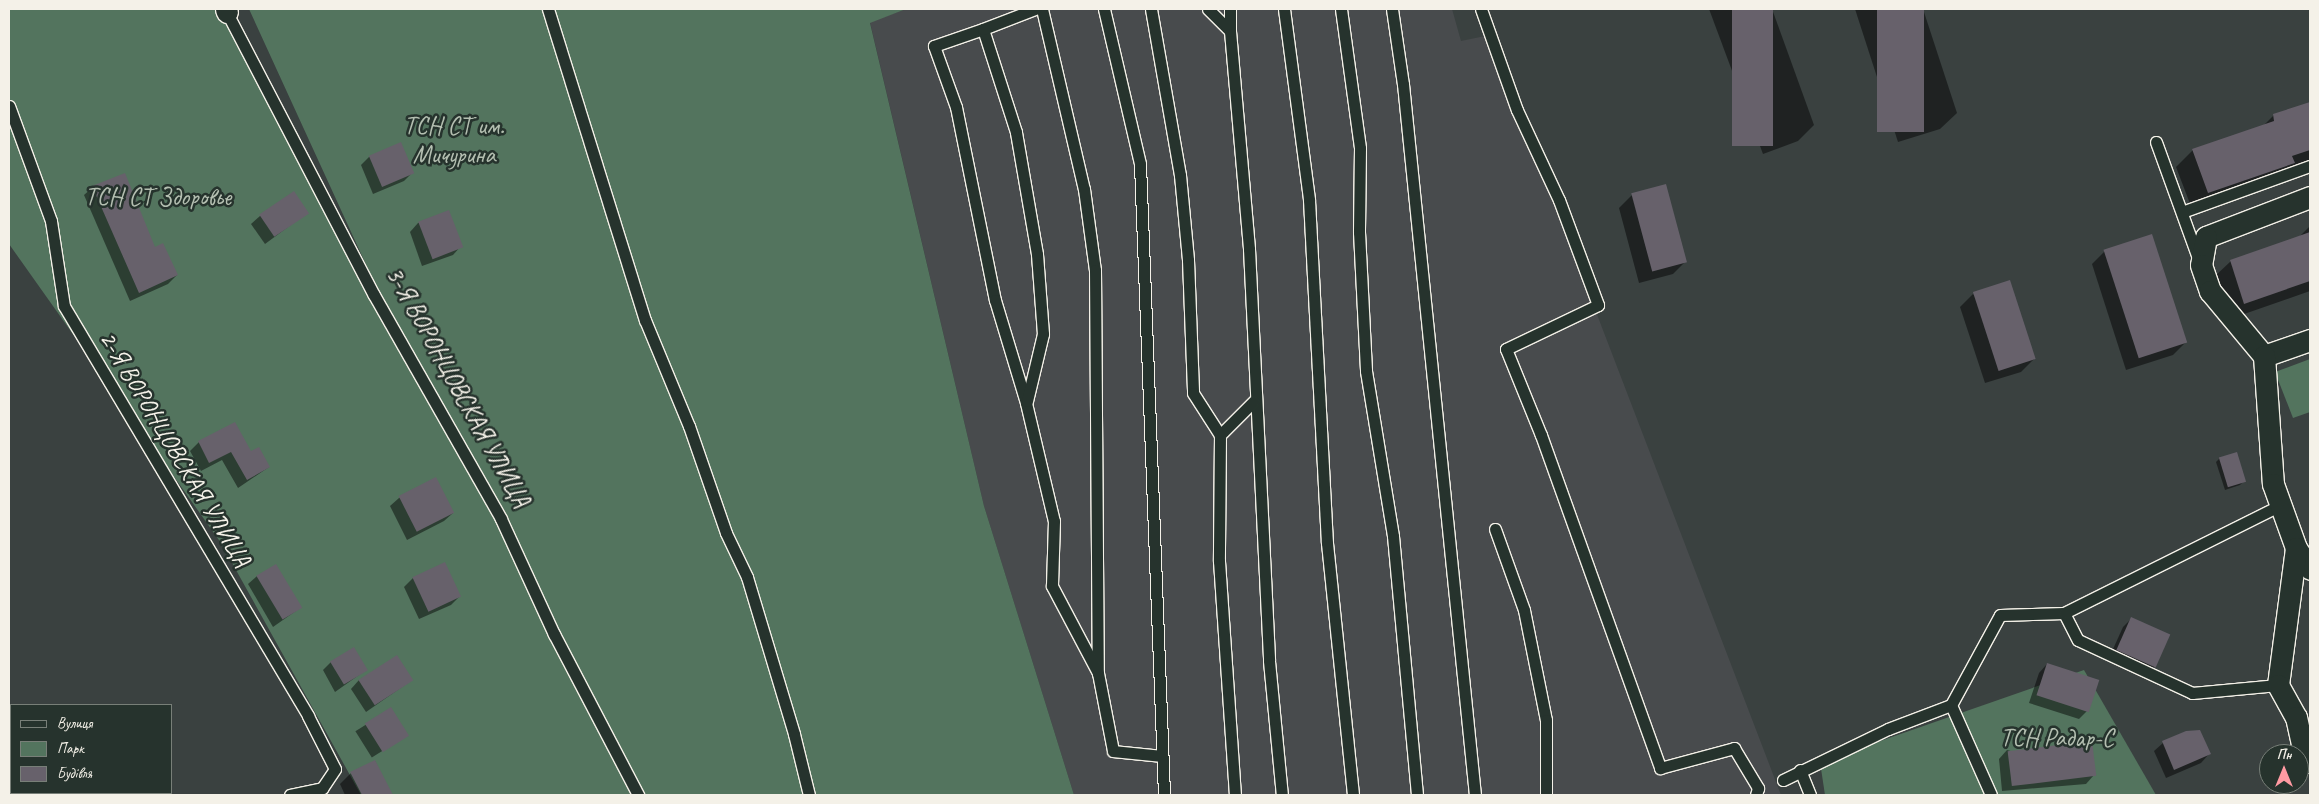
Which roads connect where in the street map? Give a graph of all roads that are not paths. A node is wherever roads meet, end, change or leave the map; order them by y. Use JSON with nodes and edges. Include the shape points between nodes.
{"nodes":[{"id":1,"x":548,"y":9,"type":"edge"},
{"id":2,"x":1035,"y":9,"type":"edge"},
{"id":3,"x":1042,"y":9,"type":"edge"},
{"id":4,"x":1104,"y":9,"type":"edge"},
{"id":5,"x":1151,"y":9,"type":"edge"},
{"id":6,"x":1208,"y":9,"type":"edge"},
{"id":7,"x":1230,"y":9,"type":"edge"},
{"id":8,"x":1284,"y":9,"type":"edge"},
{"id":9,"x":1341,"y":9,"type":"edge"},
{"id":10,"x":1392,"y":9,"type":"edge"},
{"id":11,"x":1481,"y":9,"type":"edge"},
{"id":12,"x":226,"y":10,"type":"edge"},
{"id":13,"x":983,"y":29,"type":"junction"},
{"id":14,"x":1230,"y":31,"type":"junction"},
{"id":15,"x":9,"y":106,"type":"edge"},
{"id":16,"x":2156,"y":142,"type":"dead end"},
{"id":17,"x":2310,"y":166,"type":"edge"},
{"id":18,"x":2310,"y":197,"type":"edge"},
{"id":19,"x":2182,"y":212,"type":"junction"},
{"id":20,"x":2201,"y":265,"type":"junction"},
{"id":21,"x":2310,"y":340,"type":"edge"},
{"id":22,"x":2264,"y":356,"type":"junction"},
{"id":23,"x":1254,"y":401,"type":"junction"},
{"id":24,"x":1026,"y":403,"type":"junction"},
{"id":25,"x":1220,"y":435,"type":"junction"},
{"id":26,"x":2281,"y":505,"type":"junction"},
{"id":27,"x":1494,"y":529,"type":"dead end"},
{"id":28,"x":2296,"y":548,"type":"junction"},
{"id":29,"x":2310,"y":570,"type":"edge"},
{"id":30,"x":2064,"y":613,"type":"junction"},
{"id":31,"x":1098,"y":673,"type":"junction"},
{"id":32,"x":2278,"y":685,"type":"junction"},
{"id":33,"x":1951,"y":705,"type":"junction"},
{"id":34,"x":1162,"y":756,"type":"junction"},
{"id":35,"x":2310,"y":762,"type":"edge"},
{"id":36,"x":1800,"y":770,"type":"junction"},
{"id":37,"x":1783,"y":780,"type":"dead end"},
{"id":38,"x":324,"y":792,"type":"edge"},
{"id":39,"x":290,"y":795,"type":"edge"},
{"id":40,"x":638,"y":795,"type":"edge"},
{"id":41,"x":809,"y":795,"type":"edge"},
{"id":42,"x":1164,"y":795,"type":"edge"},
{"id":43,"x":1236,"y":795,"type":"edge"},
{"id":44,"x":1282,"y":795,"type":"edge"},
{"id":45,"x":1353,"y":795,"type":"edge"},
{"id":46,"x":1417,"y":795,"type":"edge"},
{"id":47,"x":1476,"y":795,"type":"edge"},
{"id":48,"x":1546,"y":795,"type":"edge"},
{"id":49,"x":1756,"y":795,"type":"edge"},
{"id":50,"x":1810,"y":795,"type":"edge"},
{"id":51,"x":1991,"y":795,"type":"edge"}],
"edges":[{"from":1,"to":41,"type":"lane","via":[[645,320],[689,426],[726,533],[747,577]]},
{"from":2,"to":13,"type":"lane"},
{"from":3,"to":31,"type":"lane","via":[[1084,189],[1095,270]]},
{"from":4,"to":34,"type":"lane","via":[[1140,164]]},
{"from":5,"to":25,"type":"lane","via":[[1180,175],[1188,260],[1193,394]]},
{"from":6,"to":14,"type":"lane"},
{"from":7,"to":14,"type":"lane"},
{"from":8,"to":45,"type":"lane","via":[[1309,200],[1327,543]]},
{"from":9,"to":46,"type":"lane","via":[[1360,148],[1359,232],[1366,372],[1393,536]]},
{"from":10,"to":47,"type":"lane","via":[[1403,84]]},
{"from":11,"to":49,"type":"lane","via":[[1517,110],[1559,200],[1598,305],[1506,349],[1541,435],[1660,768],[1734,748],[1758,788]]},
{"from":12,"to":40,"type":"lane","name":"3-Я ВОРОНЦОВСКАЯ УЛИЦА","via":[[374,295],[505,527],[554,634]]},
{"from":13,"to":24,"type":"lane","via":[[1016,132],[1037,254],[1043,334]]},
{"from":13,"to":24,"type":"lane","via":[[934,46],[956,107],[995,300]]},
{"from":14,"to":23,"type":"lane","via":[[1249,249]]},
{"from":15,"to":38,"type":"lane","name":"2-Я ВОРОНЦОВСКАЯ УЛИЦА","via":[[51,221],[64,306],[308,716],[335,769]]},
{"from":16,"to":19,"type":"lane"},
{"from":17,"to":19,"type":"lane"},
{"from":18,"to":20,"type":"street","via":[[2206,237]]},
{"from":19,"to":20,"type":"lane"},
{"from":20,"to":22,"type":"street","via":[[2210,291]]},
{"from":21,"to":22,"type":"street"},
{"from":22,"to":26,"type":"street","via":[[2273,484]]},
{"from":23,"to":25,"type":"lane"},
{"from":23,"to":44,"type":"lane","via":[[1265,526],[1269,661]]},
{"from":24,"to":31,"type":"lane","via":[[1054,521],[1052,586]]},
{"from":25,"to":43,"type":"lane","via":[[1219,561]]},
{"from":26,"to":28,"type":"street"},
{"from":26,"to":30,"type":"lane"},
{"from":27,"to":48,"type":"lane","via":[[1524,610],[1544,711]]},
{"from":28,"to":29,"type":"street"},
{"from":28,"to":32,"type":"street"},
{"from":30,"to":32,"type":"lane","via":[[2078,640],[2192,693]]},
{"from":30,"to":33,"type":"lane","via":[[2000,615]]},
{"from":31,"to":34,"type":"lane","via":[[1114,751]]},
{"from":32,"to":35,"type":"street","via":[[2296,717],[2306,762]]},
{"from":33,"to":36,"type":"lane","via":[[1888,729]]},
{"from":33,"to":51,"type":"lane"},
{"from":34,"to":42,"type":"lane"},
{"from":36,"to":37,"type":"lane"},
{"from":36,"to":50,"type":"lane"},
{"from":38,"to":39,"type":"lane"}]}
